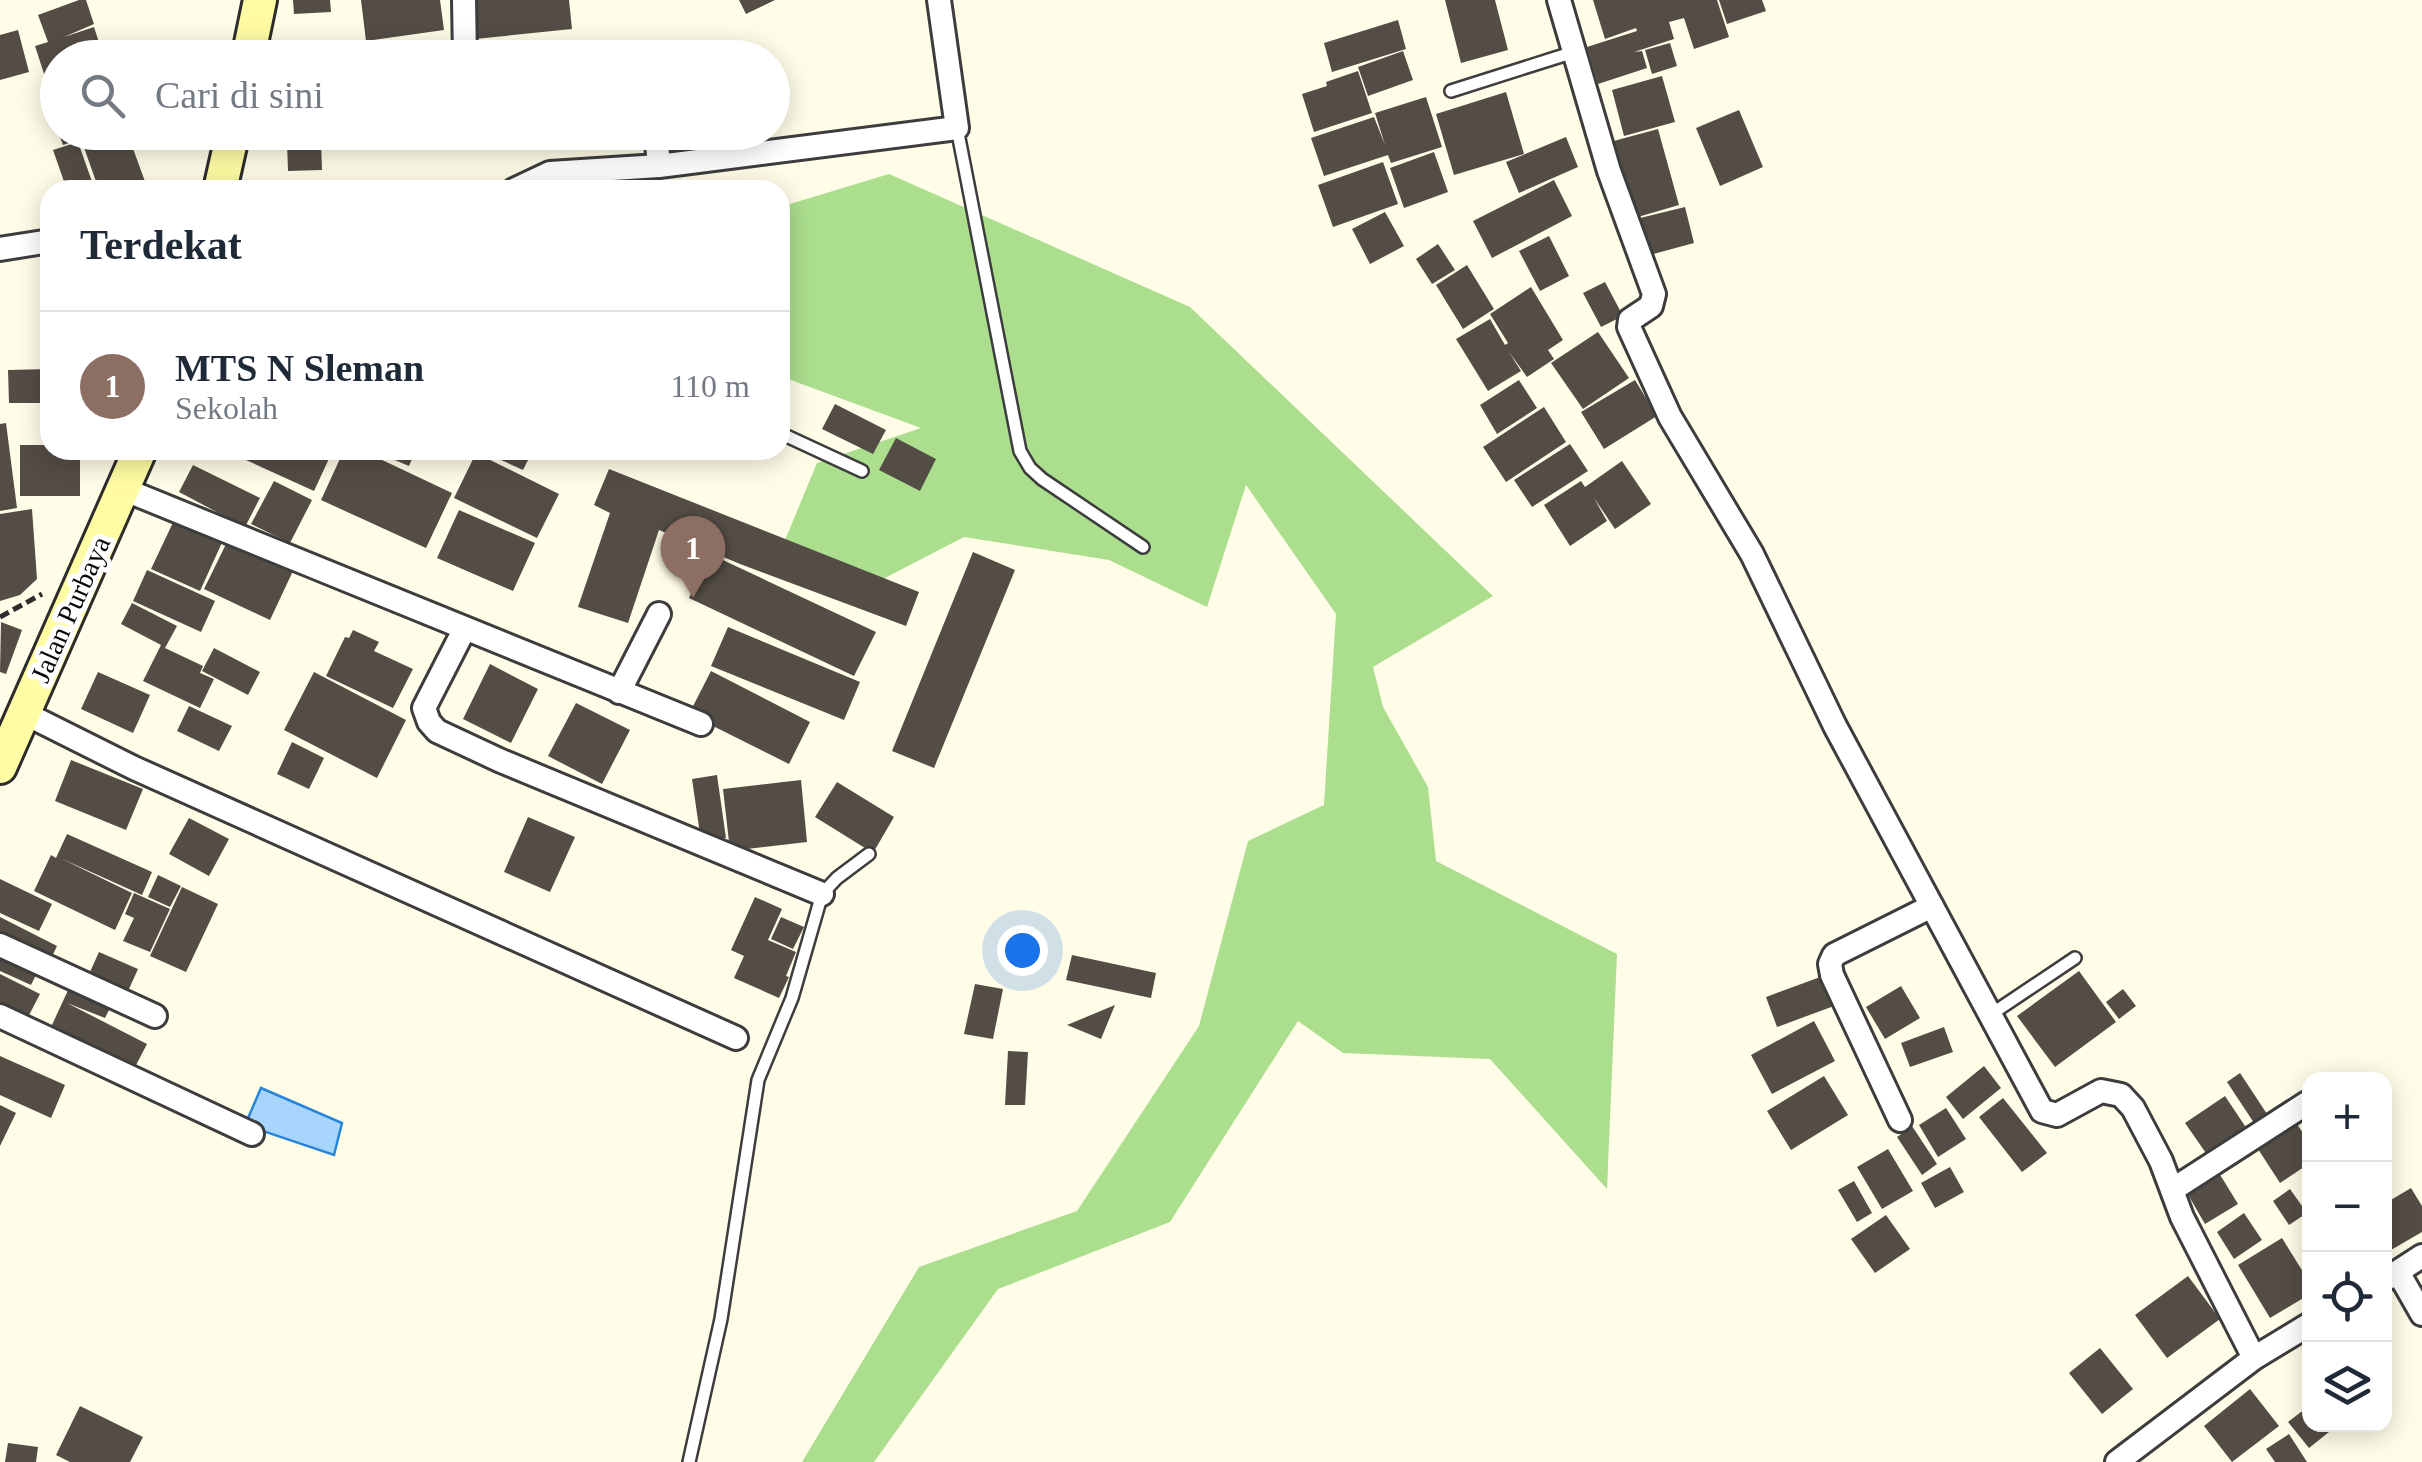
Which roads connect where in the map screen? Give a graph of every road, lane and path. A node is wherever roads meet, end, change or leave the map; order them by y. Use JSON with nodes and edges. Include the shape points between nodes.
{"nodes":[{"id":1,"x":260,"y":0,"type":"edge"},
{"id":2,"x":464,"y":0,"type":"edge"},
{"id":3,"x":939,"y":0,"type":"edge"},
{"id":4,"x":1560,"y":0,"type":"edge"},
{"id":5,"x":252,"y":40,"type":"edge"},
{"id":6,"x":465,"y":40,"type":"edge"},
{"id":7,"x":1574,"y":52,"type":"junction"},
{"id":8,"x":1451,"y":90,"type":"dead end"},
{"id":9,"x":957,"y":128,"type":"junction"},
{"id":10,"x":790,"y":149,"type":"edge"},
{"id":11,"x":228,"y":150,"type":"edge"},
{"id":12,"x":658,"y":150,"type":"edge"},
{"id":13,"x":784,"y":150,"type":"edge"},
{"id":14,"x":659,"y":166,"type":"junction"},
{"id":15,"x":222,"y":180,"type":"edge"},
{"id":16,"x":535,"y":180,"type":"edge"},
{"id":17,"x":40,"y":243,"type":"edge"},
{"id":18,"x":0,"y":249,"type":"edge"},
{"id":19,"x":790,"y":439,"type":"edge"},
{"id":20,"x":136,"y":460,"type":"edge"},
{"id":21,"x":862,"y":471,"type":"dead end"},
{"id":22,"x":124,"y":489,"type":"junction"},
{"id":23,"x":1143,"y":547,"type":"dead end"},
{"id":24,"x":659,"y":614,"type":"dead end"},
{"id":25,"x":465,"y":628,"type":"junction"},
{"id":26,"x":619,"y":692,"type":"junction"},
{"id":27,"x":24,"y":713,"type":"junction"},
{"id":28,"x":701,"y":724,"type":"dead end"},
{"id":29,"x":0,"y":767,"type":"edge"},
{"id":30,"x":870,"y":854,"type":"dead end"},
{"id":31,"x":822,"y":894,"type":"junction"},
{"id":32,"x":1932,"y":906,"type":"junction"},
{"id":33,"x":0,"y":945,"type":"edge"},
{"id":34,"x":2075,"y":958,"type":"dead end"},
{"id":35,"x":1990,"y":1015,"type":"junction"},
{"id":36,"x":0,"y":1016,"type":"edge"},
{"id":37,"x":155,"y":1016,"type":"dead end"},
{"id":38,"x":736,"y":1038,"type":"dead end"},
{"id":39,"x":2302,"y":1106,"type":"edge"},
{"id":40,"x":1900,"y":1120,"type":"dead end"},
{"id":41,"x":252,"y":1134,"type":"dead end"},
{"id":42,"x":2172,"y":1190,"type":"junction"},
{"id":43,"x":2422,"y":1256,"type":"edge"},
{"id":44,"x":2392,"y":1275,"type":"edge"},
{"id":45,"x":2392,"y":1277,"type":"edge"},
{"id":46,"x":2422,"y":1314,"type":"edge"},
{"id":47,"x":2302,"y":1329,"type":"edge"},
{"id":48,"x":2254,"y":1358,"type":"junction"},
{"id":49,"x":689,"y":1462,"type":"edge"},
{"id":50,"x":2117,"y":1462,"type":"edge"}],
"edges":[{"from":1,"to":5,"type":"main road"},
{"from":2,"to":6,"type":"street"},
{"from":3,"to":9,"type":"street"},
{"from":4,"to":7,"type":"street"},
{"from":7,"to":8,"type":"lane"},
{"from":7,"to":32,"type":"street","via":[[1654,294],[1651,306],[1628,327]]},
{"from":9,"to":10,"type":"street"},
{"from":9,"to":23,"type":"lane","via":[[1020,451],[1042,480]]},
{"from":11,"to":15,"type":"main road"},
{"from":12,"to":14,"type":"street"},
{"from":13,"to":14,"type":"street"},
{"from":14,"to":16,"type":"street","via":[[550,173]]},
{"from":17,"to":18,"type":"street"},
{"from":19,"to":21,"type":"lane"},
{"from":20,"to":22,"type":"main road","name":"Jalan Purbaya"},
{"from":22,"to":25,"type":"street"},
{"from":22,"to":27,"type":"main road","name":"Jalan Purbaya"},
{"from":24,"to":26,"type":"street"},
{"from":25,"to":26,"type":"street"},
{"from":25,"to":31,"type":"street","via":[[424,708],[437,731]]},
{"from":26,"to":28,"type":"street"},
{"from":27,"to":29,"type":"main road","name":"Jalan Purbaya"},
{"from":27,"to":38,"type":"street"},
{"from":30,"to":31,"type":"lane"},
{"from":31,"to":49,"type":"lane","via":[[792,998],[758,1080],[720,1319]]},
{"from":32,"to":35,"type":"street"},
{"from":32,"to":40,"type":"street","via":[[1834,955],[1830,964]]},
{"from":33,"to":37,"type":"street"},
{"from":34,"to":35,"type":"lane"},
{"from":35,"to":42,"type":"street","via":[[2042,1111],[2057,1115],[2101,1091],[2121,1096]]},
{"from":36,"to":41,"type":"street"},
{"from":39,"to":42,"type":"street"},
{"from":42,"to":48,"type":"street"},
{"from":43,"to":44,"type":"street"},
{"from":45,"to":46,"type":"street"},
{"from":47,"to":48,"type":"street"},
{"from":48,"to":50,"type":"street"}]}
